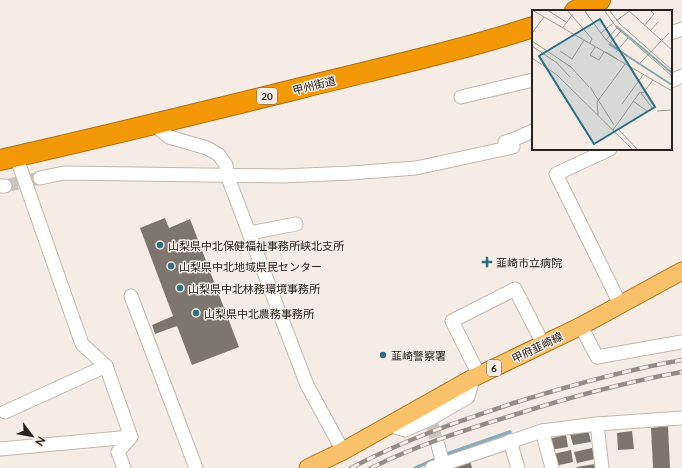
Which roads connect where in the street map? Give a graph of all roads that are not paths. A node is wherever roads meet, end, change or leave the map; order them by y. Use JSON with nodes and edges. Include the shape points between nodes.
{"nodes":[{"id":1,"x":600,"y":0,"type":"edge"},
{"id":2,"x":577,"y":10,"type":"edge"},
{"id":3,"x":532,"y":27,"type":"edge"},
{"id":4,"x":682,"y":29,"type":"edge"},
{"id":5,"x":672,"y":33,"type":"edge"},
{"id":6,"x":682,"y":76,"type":"edge"},
{"id":7,"x":532,"y":80,"type":"edge"},
{"id":8,"x":672,"y":81,"type":"edge"},
{"id":9,"x":461,"y":97,"type":"dead end"},
{"id":10,"x":153,"y":124,"type":"junction"},
{"id":11,"x":532,"y":131,"type":"edge"},
{"id":12,"x":608,"y":150,"type":"edge"},
{"id":13,"x":8,"y":158,"type":"edge"},
{"id":14,"x":227,"y":175,"type":"junction"},
{"id":15,"x":40,"y":178,"type":"tunnel mouth"},
{"id":16,"x":296,"y":224,"type":"dead end"},
{"id":17,"x":249,"y":233,"type":"junction"},
{"id":18,"x":682,"y":271,"type":"edge"},
{"id":19,"x":131,"y":296,"type":"dead end"},
{"id":20,"x":620,"y":304,"type":"junction"},
{"id":21,"x":581,"y":326,"type":"junction"},
{"id":22,"x":682,"y":342,"type":"edge"},
{"id":23,"x":543,"y":344,"type":"junction"},
{"id":24,"x":106,"y":366,"type":"junction"},
{"id":25,"x":476,"y":377,"type":"junction"},
{"id":26,"x":5,"y":412,"type":"dead end"},
{"id":27,"x":682,"y":418,"type":"edge"},
{"id":28,"x":597,"y":424,"type":"junction"},
{"id":29,"x":388,"y":425,"type":"junction"},
{"id":30,"x":542,"y":431,"type":"junction"},
{"id":31,"x":131,"y":437,"type":"junction"},
{"id":32,"x":510,"y":441,"type":"junction"},
{"id":33,"x":438,"y":445,"type":"tunnel mouth"},
{"id":34,"x":0,"y":449,"type":"edge"},
{"id":35,"x":343,"y":451,"type":"junction"},
{"id":36,"x":440,"y":467,"type":"edge"},
{"id":37,"x":124,"y":468,"type":"edge"},
{"id":38,"x":196,"y":468,"type":"edge"},
{"id":39,"x":308,"y":468,"type":"edge"},
{"id":40,"x":518,"y":468,"type":"edge"},
{"id":41,"x":552,"y":468,"type":"edge"},
{"id":42,"x":602,"y":468,"type":"edge"}],
"edges":[{"from":1,"to":2,"type":"highway"},
{"from":3,"to":10,"type":"highway","name":"甲州街道","number":"20"},
{"from":4,"to":5,"type":"street"},
{"from":6,"to":8,"type":"street"},
{"from":7,"to":9,"type":"street"},
{"from":10,"to":13,"type":"highway","name":"甲州街道","number":"20"},
{"from":10,"to":14,"type":"street","via":[[169,137],[207,148],[219,155],[226,165]]},
{"from":11,"to":14,"type":"street","via":[[512,140],[425,159],[340,164],[338,173]]},
{"from":12,"to":20,"type":"street","via":[[556,174]]},
{"from":13,"to":24,"type":"street","via":[[82,344]]},
{"from":14,"to":15,"type":"street","via":[[64,173]]},
{"from":14,"to":17,"type":"street"},
{"from":16,"to":17,"type":"street"},
{"from":17,"to":35,"type":"street","via":[[307,385]]},
{"from":18,"to":20,"type":"main road","name":"甲府韮崎線","number":"6"},
{"from":19,"to":38,"type":"street"},
{"from":20,"to":21,"type":"main road","name":"甲府韮崎線","number":"6"},
{"from":21,"to":22,"type":"street","via":[[597,357]]},
{"from":21,"to":23,"type":"main road","name":"甲府韮崎線","number":"6"},
{"from":23,"to":25,"type":"main road","name":"甲府韮崎線","number":"6"},
{"from":23,"to":25,"type":"street","via":[[515,289],[452,321]]},
{"from":24,"to":26,"type":"street"},
{"from":24,"to":31,"type":"street"},
{"from":25,"to":29,"type":"main road","name":"甲府韮崎線","number":"6"},
{"from":25,"to":29,"type":"street","via":[[468,397],[431,422],[405,430]]},
{"from":27,"to":28,"type":"street"},
{"from":28,"to":30,"type":"street"},
{"from":28,"to":42,"type":"street"},
{"from":29,"to":35,"type":"main road","name":"甲府韮崎線","number":"6"},
{"from":30,"to":32,"type":"street"},
{"from":30,"to":41,"type":"street"},
{"from":31,"to":34,"type":"street"},
{"from":31,"to":37,"type":"street","via":[[118,452]]},
{"from":32,"to":36,"type":"street"},
{"from":32,"to":40,"type":"street"},
{"from":33,"to":36,"type":"street"},
{"from":35,"to":39,"type":"main road","name":"甲府韮崎線","number":"6"}]}
